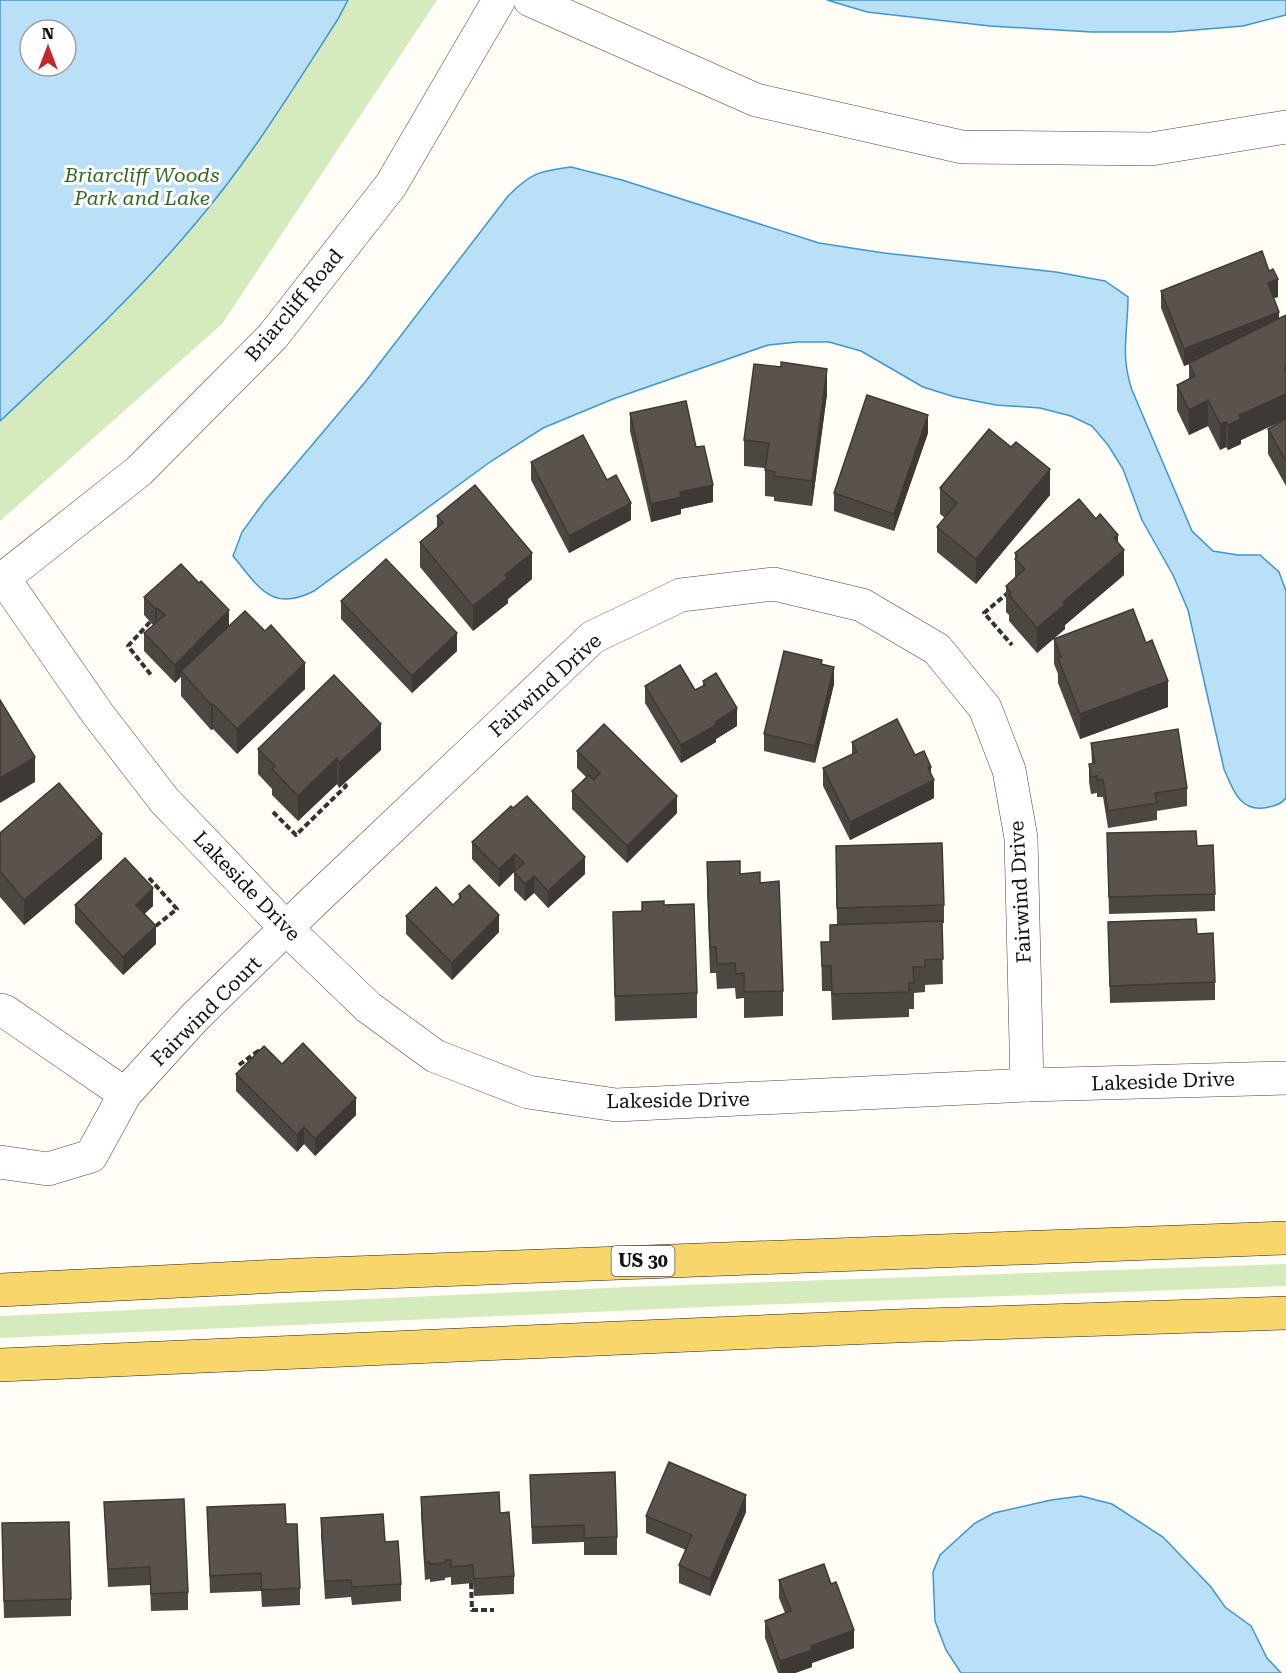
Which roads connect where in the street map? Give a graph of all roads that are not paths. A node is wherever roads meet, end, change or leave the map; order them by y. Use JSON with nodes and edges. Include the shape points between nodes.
{"nodes":[{"id":1,"x":499,"y":0,"type":"edge"},
{"id":2,"x":530,"y":0,"type":"edge"},
{"id":3,"x":1286,"y":127,"type":"edge"},
{"id":4,"x":2,"y":580,"type":"edge"},
{"id":5,"x":287,"y":929,"type":"junction"},
{"id":6,"x":0,"y":1010,"type":"edge"},
{"id":7,"x":1286,"y":1078,"type":"edge"},
{"id":8,"x":1027,"y":1085,"type":"junction"},
{"id":9,"x":125,"y":1094,"type":"junction"},
{"id":10,"x":0,"y":1162,"type":"edge"},
{"id":11,"x":1286,"y":1238,"type":"edge"},
{"id":12,"x":0,"y":1290,"type":"edge"},
{"id":13,"x":1286,"y":1313,"type":"edge"},
{"id":14,"x":0,"y":1365,"type":"edge"}],
"edges":[{"from":1,"to":4,"type":"street","name":"Briarcliff Road","via":[[392,185],[273,336],[139,471]]},
{"from":2,"to":3,"type":"street","via":[[756,100],[962,147],[1151,149]]},
{"from":4,"to":5,"type":"street","name":"Lakeside Drive","via":[[164,800]]},
{"from":5,"to":8,"type":"street","name":"Lakeside Drive","via":[[368,1007],[435,1056],[528,1092],[616,1105]]},
{"from":5,"to":8,"type":"street","name":"Fairwind Drive","via":[[593,637],[681,595],[774,585],[861,605],[937,649],[985,708],[1009,770],[1021,838]]},
{"from":5,"to":9,"type":"street","name":"Fairwind Court","via":[[195,1018]]},
{"from":6,"to":9,"type":"street"},
{"from":7,"to":8,"type":"street","name":"Lakeside Drive"},
{"from":9,"to":10,"type":"street","name":"Fairwind Court","via":[[91,1156],[48,1169]]},
{"from":11,"to":12,"type":"main road","number":"US 30"},
{"from":13,"to":14,"type":"main road"}]}
